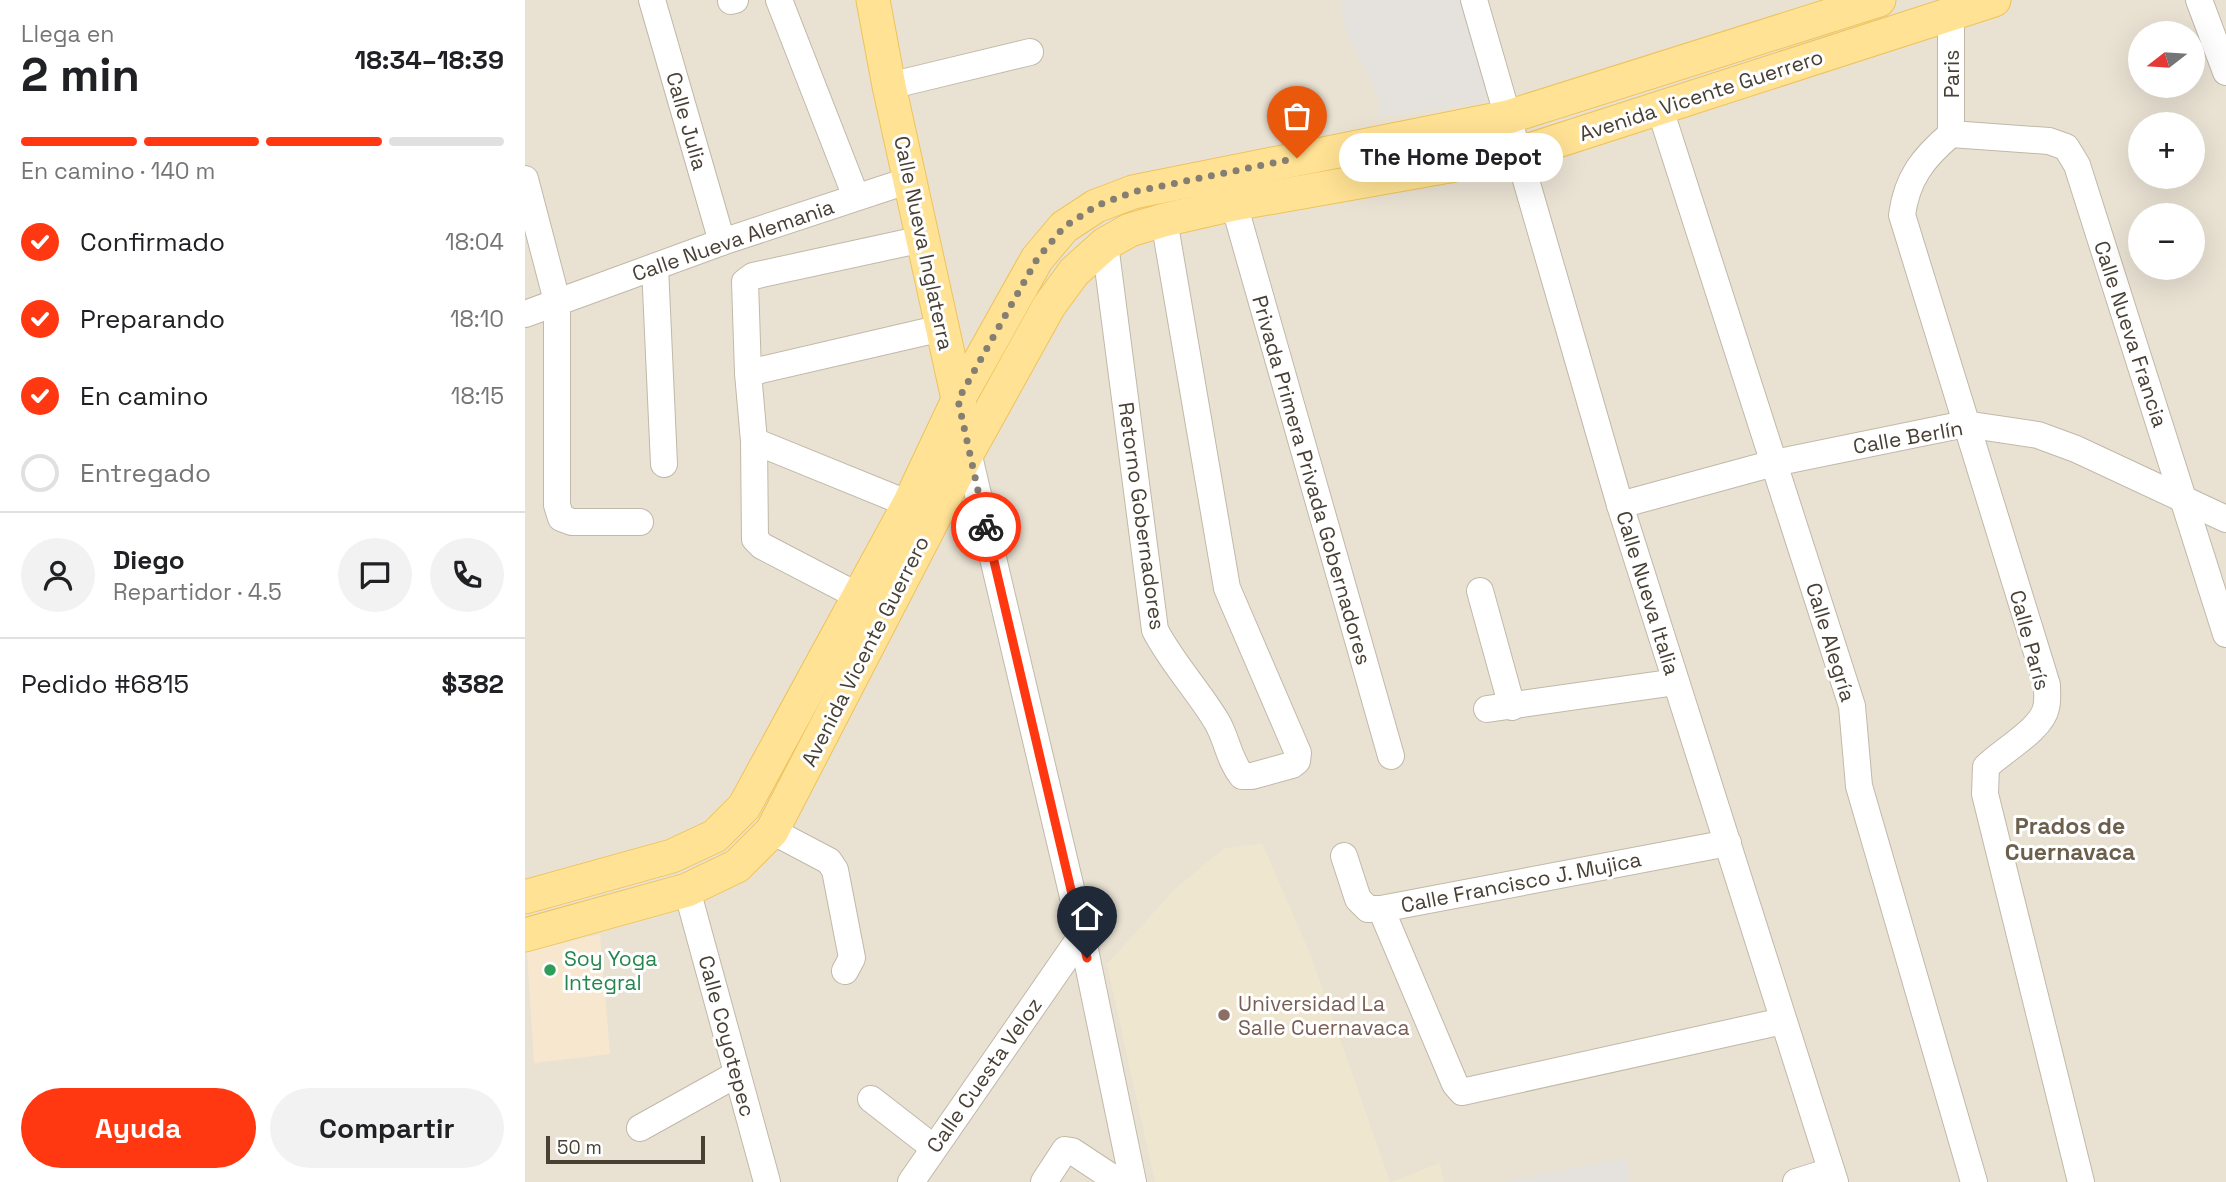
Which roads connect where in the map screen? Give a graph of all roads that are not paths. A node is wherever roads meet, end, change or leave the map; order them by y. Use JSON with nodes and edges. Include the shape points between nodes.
{"nodes":[{"id":1,"x":652,"y":0,"type":"edge"},
{"id":2,"x":779,"y":0,"type":"edge"},
{"id":3,"x":873,"y":0,"type":"edge"},
{"id":4,"x":1474,"y":0,"type":"edge"},
{"id":5,"x":1878,"y":0,"type":"edge"},
{"id":6,"x":1994,"y":0,"type":"edge"},
{"id":7,"x":2199,"y":0,"type":"edge"},
{"id":8,"x":1951,"y":14,"type":"junction"},
{"id":9,"x":1030,"y":52,"type":"dead end"},
{"id":10,"x":2226,"y":72,"type":"edge"},
{"id":11,"x":889,"y":86,"type":"junction"},
{"id":12,"x":1660,"y":109,"type":"junction"},
{"id":13,"x":1508,"y":117,"type":"junction"},
{"id":14,"x":1951,"y":134,"type":"junction"},
{"id":15,"x":1517,"y":153,"type":"junction"},
{"id":16,"x":525,"y":179,"type":"edge"},
{"id":17,"x":909,"y":180,"type":"junction"},
{"id":18,"x":856,"y":197,"type":"junction"},
{"id":19,"x":1234,"y":204,"type":"junction"},
{"id":20,"x":1164,"y":220,"type":"junction"},
{"id":21,"x":923,"y":239,"type":"junction"},
{"id":22,"x":722,"y":242,"type":"junction"},
{"id":23,"x":1105,"y":244,"type":"junction"},
{"id":24,"x":655,"y":267,"type":"junction"},
{"id":25,"x":557,"y":301,"type":"junction"},
{"id":26,"x":525,"y":314,"type":"edge"},
{"id":27,"x":942,"y":328,"type":"junction"},
{"id":28,"x":748,"y":373,"type":"junction"},
{"id":29,"x":958,"y":400,"type":"junction"},
{"id":30,"x":1965,"y":424,"type":"junction"},
{"id":31,"x":754,"y":440,"type":"junction"},
{"id":32,"x":968,"y":452,"type":"junction"},
{"id":33,"x":1773,"y":463,"type":"junction"},
{"id":34,"x":664,"y":464,"type":"dead end"},
{"id":35,"x":2184,"y":500,"type":"junction"},
{"id":36,"x":908,"y":504,"type":"junction"},
{"id":37,"x":1620,"y":505,"type":"junction"},
{"id":38,"x":2226,"y":519,"type":"edge"},
{"id":39,"x":640,"y":522,"type":"dead end"},
{"id":40,"x":1480,"y":591,"type":"dead end"},
{"id":41,"x":858,"y":596,"type":"junction"},
{"id":42,"x":2226,"y":634,"type":"edge"},
{"id":43,"x":1675,"y":682,"type":"junction"},
{"id":44,"x":1391,"y":756,"type":"dead end"},
{"id":45,"x":772,"y":831,"type":"junction"},
{"id":46,"x":1728,"y":844,"type":"junction"},
{"id":47,"x":1344,"y":856,"type":"dead end"},
{"id":48,"x":687,"y":890,"type":"junction"},
{"id":49,"x":525,"y":897,"type":"edge"},
{"id":50,"x":1381,"y":909,"type":"junction"},
{"id":51,"x":525,"y":935,"type":"edge"},
{"id":52,"x":1082,"y":935,"type":"junction"},
{"id":53,"x":845,"y":971,"type":"dead end"},
{"id":54,"x":1783,"y":1021,"type":"junction"},
{"id":55,"x":737,"y":1074,"type":"junction"},
{"id":56,"x":871,"y":1099,"type":"dead end"},
{"id":57,"x":640,"y":1128,"type":"dead end"},
{"id":58,"x":933,"y":1148,"type":"junction"},
{"id":59,"x":1833,"y":1176,"type":"edge"},
{"id":60,"x":767,"y":1182,"type":"edge"},
{"id":61,"x":911,"y":1182,"type":"edge"},
{"id":62,"x":1044,"y":1182,"type":"edge"},
{"id":63,"x":1119,"y":1182,"type":"edge"},
{"id":64,"x":1133,"y":1182,"type":"edge"},
{"id":65,"x":1796,"y":1182,"type":"edge"},
{"id":66,"x":1974,"y":1182,"type":"edge"},
{"id":67,"x":2081,"y":1182,"type":"edge"}],
"edges":[{"from":1,"to":22,"type":"street","name":"Calle Julia"},
{"from":2,"to":18,"type":"street"},
{"from":3,"to":11,"type":"main road","name":"Calle Nueva Inglaterra"},
{"from":4,"to":13,"type":"street","name":"Calle Nueva Italia"},
{"from":5,"to":13,"type":"main road","name":"Avenida Vicente Guerrero"},
{"from":6,"to":8,"type":"main road","name":"Avenida Vicente Guerrero"},
{"from":7,"to":10,"type":"street"},
{"from":8,"to":12,"type":"main road","name":"Avenida Vicente Guerrero"},
{"from":8,"to":14,"type":"street","name":"Paris"},
{"from":9,"to":11,"type":"street"},
{"from":11,"to":17,"type":"main road","name":"Calle Nueva Inglaterra"},
{"from":12,"to":15,"type":"main road","name":"Avenida Vicente Guerrero"},
{"from":12,"to":33,"type":"street","name":"Calle Alegría"},
{"from":13,"to":15,"type":"street","name":"Calle Nueva Italia"},
{"from":13,"to":29,"type":"main road","name":"Avenida Vicente Guerrero","via":[[1133,192],[1096,206],[1064,227],[1037,259]]},
{"from":14,"to":30,"type":"street","name":"Calle París","via":[[1917,170],[1905,192],[1902,215]]},
{"from":14,"to":35,"type":"street","name":"Calle Nueva Francia","via":[[2066,146],[2077,165]]},
{"from":15,"to":19,"type":"main road","name":"Avenida Vicente Guerrero"},
{"from":15,"to":37,"type":"street","name":"Calle Nueva Italia"},
{"from":16,"to":25,"type":"street"},
{"from":17,"to":18,"type":"street","name":"Calle Nueva Alemania"},
{"from":17,"to":21,"type":"main road","name":"Calle Nueva Inglaterra"},
{"from":18,"to":22,"type":"street","name":"Calle Nueva Alemania"},
{"from":19,"to":20,"type":"main road","name":"Avenida Vicente Guerrero"},
{"from":19,"to":44,"type":"street","name":"Privada Primera Privada Gobernadores"},
{"from":20,"to":23,"type":"main road","name":"Avenida Vicente Guerrero","via":[[1130,230]]},
{"from":20,"to":23,"type":"street","name":"Retorno Gobernadores","via":[[1227,588],[1298,753],[1292,765],[1242,776],[1218,724],[1155,631]]},
{"from":21,"to":27,"type":"main road","name":"Calle Nueva Inglaterra"},
{"from":21,"to":28,"type":"street","via":[[753,276],[745,282]]},
{"from":22,"to":24,"type":"street","name":"Calle Nueva Alemania"},
{"from":23,"to":32,"type":"main road","name":"Avenida Vicente Guerrero","via":[[1074,272],[1049,306]]},
{"from":24,"to":25,"type":"street","name":"Calle Nueva Alemania"},
{"from":24,"to":34,"type":"street"},
{"from":25,"to":26,"type":"street","name":"Calle Nueva Alemania"},
{"from":25,"to":39,"type":"street","via":[[557,505],[561,518]]},
{"from":27,"to":28,"type":"street"},
{"from":27,"to":29,"type":"main road","name":"Calle Nueva Inglaterra"},
{"from":28,"to":31,"type":"street"},
{"from":29,"to":32,"type":"main road","name":"Calle Nueva Inglaterra"},
{"from":29,"to":36,"type":"main road","name":"Avenida Vicente Guerrero"},
{"from":30,"to":33,"type":"street","name":"Calle Berlín"},
{"from":30,"to":35,"type":"street","name":"Calle Berlín","via":[[2038,435]]},
{"from":30,"to":67,"type":"street","name":"Calle París","via":[[2047,685],[2046,709],[2039,725],[1986,767],[1985,794]]},
{"from":31,"to":36,"type":"street"},
{"from":31,"to":41,"type":"street","via":[[755,540]]},
{"from":32,"to":45,"type":"main road","name":"Avenida Vicente Guerrero"},
{"from":32,"to":52,"type":"street","name":"Calle Nueva Inglaterra"},
{"from":33,"to":37,"type":"street","name":"Calle Berlín"},
{"from":33,"to":66,"type":"street","name":"Calle Alegría","via":[[1852,706],[1859,786]]},
{"from":35,"to":38,"type":"street","name":"Calle Berlín"},
{"from":35,"to":42,"type":"street","name":"Calle Nueva Francia"},
{"from":36,"to":41,"type":"main road","name":"Avenida Vicente Guerrero"},
{"from":37,"to":43,"type":"street","name":"Calle Nueva Italia"},
{"from":40,"to":43,"type":"street","via":[[1500,708]]},
{"from":41,"to":49,"type":"main road","name":"Avenida Vicente Guerrero","via":[[744,807],[715,836],[672,856]]},
{"from":43,"to":46,"type":"street","name":"Calle Nueva Italia"},
{"from":45,"to":48,"type":"main road","name":"Avenida Vicente Guerrero","via":[[737,866]]},
{"from":45,"to":53,"type":"street","via":[[829,861],[835,870],[852,958]]},
{"from":46,"to":50,"type":"street","name":"Calle Francisco J. Mujica"},
{"from":46,"to":54,"type":"street","name":"Calle Nueva Italia"},
{"from":47,"to":50,"type":"street","via":[[1358,899],[1368,909]]},
{"from":48,"to":51,"type":"main road","name":"Avenida Vicente Guerrero"},
{"from":48,"to":55,"type":"street","name":"Calle Coyotepec"},
{"from":50,"to":54,"type":"street","name":"Calle Francisco J. Mujica","via":[[1462,1092]]},
{"from":52,"to":58,"type":"street","name":"Calle Cuesta Veloz"},
{"from":52,"to":64,"type":"street","name":"Calle Nueva Inglaterra"},
{"from":54,"to":59,"type":"street","name":"Calle Nueva Italia"},
{"from":55,"to":57,"type":"street"},
{"from":55,"to":60,"type":"street","name":"Calle Coyotepec"},
{"from":56,"to":58,"type":"street"},
{"from":58,"to":61,"type":"street","name":"Calle Cuesta Veloz"},
{"from":59,"to":65,"type":"street"},
{"from":62,"to":63,"type":"street","via":[[1065,1150]]}]}
